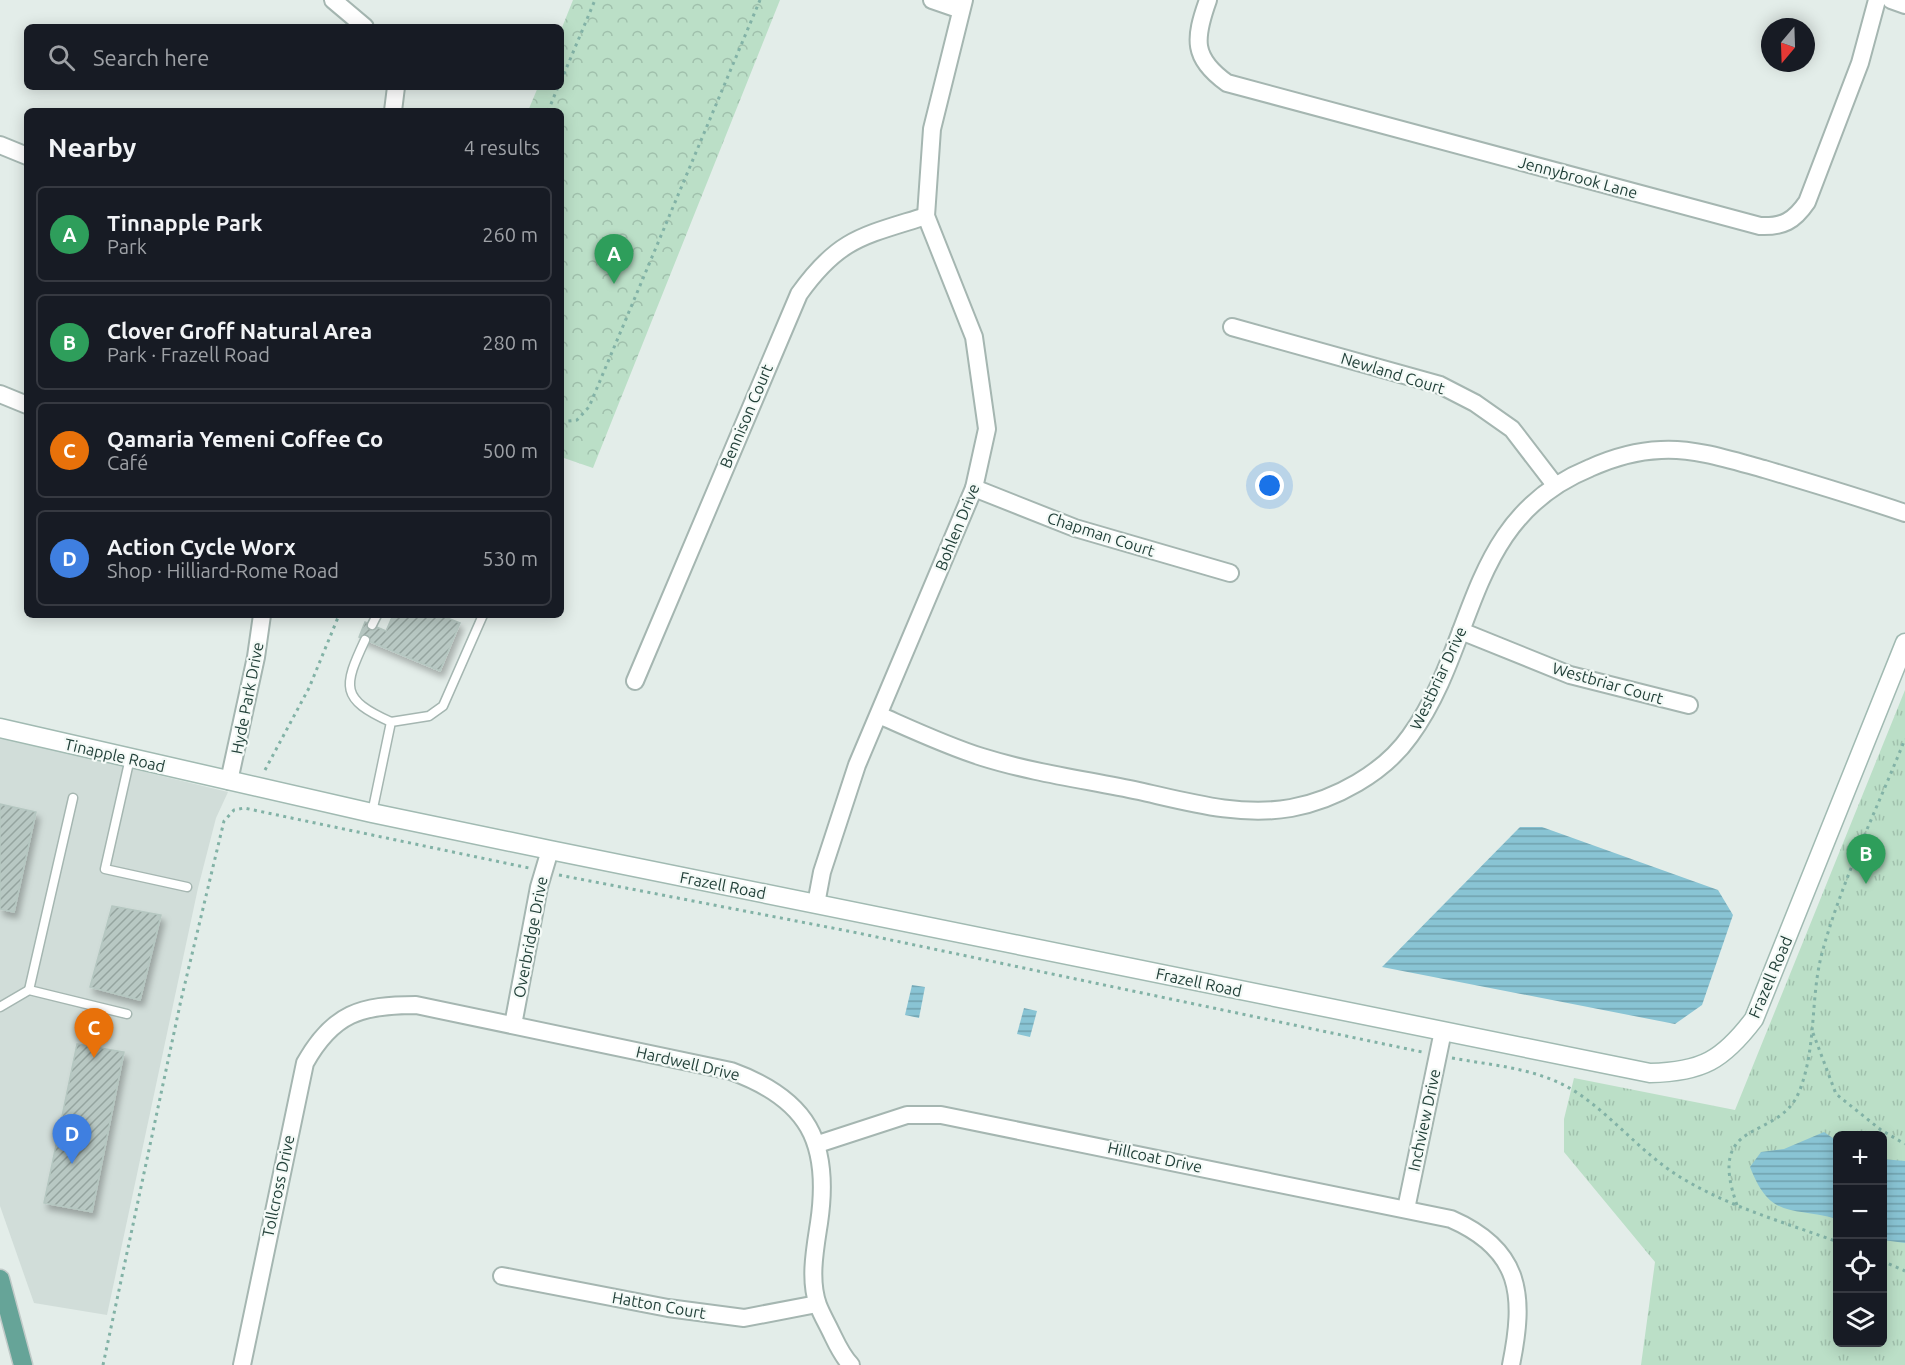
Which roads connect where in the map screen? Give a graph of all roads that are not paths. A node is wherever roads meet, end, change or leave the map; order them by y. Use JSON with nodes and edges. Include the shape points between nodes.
{"nodes":[{"id":1,"x":333,"y":0,"type":"edge"},
{"id":2,"x":932,"y":0,"type":"edge"},
{"id":3,"x":1208,"y":0,"type":"edge"},
{"id":4,"x":1877,"y":0,"type":"edge"},
{"id":5,"x":1891,"y":0,"type":"edge"},
{"id":6,"x":963,"y":5,"type":"edge"},
{"id":7,"x":1905,"y":5,"type":"edge"},
{"id":8,"x":361,"y":24,"type":"edge"},
{"id":9,"x":396,"y":90,"type":"edge"},
{"id":10,"x":393,"y":108,"type":"edge"},
{"id":11,"x":0,"y":145,"type":"edge"},
{"id":12,"x":24,"y":155,"type":"edge"},
{"id":13,"x":926,"y":216,"type":"junction"},
{"id":14,"x":1232,"y":327,"type":"dead end"},
{"id":15,"x":0,"y":394,"type":"edge"},
{"id":16,"x":24,"y":404,"type":"edge"},
{"id":17,"x":1555,"y":485,"type":"junction"},
{"id":18,"x":974,"y":488,"type":"junction"},
{"id":19,"x":1905,"y":513,"type":"edge"},
{"id":20,"x":1230,"y":573,"type":"dead end"},
{"id":21,"x":262,"y":618,"type":"edge"},
{"id":22,"x":376,"y":618,"type":"edge"},
{"id":23,"x":482,"y":618,"type":"edge"},
{"id":24,"x":372,"y":625,"type":"dead end"},
{"id":25,"x":1461,"y":631,"type":"junction"},
{"id":26,"x":365,"y":640,"type":"dead end"},
{"id":27,"x":1905,"y":643,"type":"edge"},
{"id":28,"x":635,"y":681,"type":"dead end"},
{"id":29,"x":1689,"y":705,"type":"dead end"},
{"id":30,"x":879,"y":715,"type":"junction"},
{"id":31,"x":391,"y":722,"type":"junction"},
{"id":32,"x":0,"y":728,"type":"edge"},
{"id":33,"x":130,"y":758,"type":"junction"},
{"id":34,"x":230,"y":781,"type":"junction"},
{"id":35,"x":73,"y":798,"type":"dead end"},
{"id":36,"x":372,"y":813,"type":"junction"},
{"id":37,"x":550,"y":850,"type":"junction"},
{"id":38,"x":187,"y":887,"type":"dead end"},
{"id":39,"x":816,"y":904,"type":"junction"},
{"id":40,"x":29,"y":990,"type":"junction"},
{"id":41,"x":0,"y":1007,"type":"edge"},
{"id":42,"x":127,"y":1014,"type":"dead end"},
{"id":43,"x":341,"y":1020,"type":"joint"},
{"id":44,"x":513,"y":1025,"type":"junction"},
{"id":45,"x":1443,"y":1032,"type":"junction"},
{"id":46,"x":818,"y":1144,"type":"junction"},
{"id":47,"x":1406,"y":1209,"type":"junction"},
{"id":48,"x":502,"y":1276,"type":"dead end"},
{"id":49,"x":0,"y":1279,"type":"edge"},
{"id":50,"x":817,"y":1304,"type":"junction"},
{"id":51,"x":23,"y":1365,"type":"edge"},
{"id":52,"x":242,"y":1365,"type":"edge"},
{"id":53,"x":851,"y":1365,"type":"edge"},
{"id":54,"x":1511,"y":1365,"type":"edge"}],
"edges":[{"from":1,"to":8,"type":"street"},
{"from":2,"to":6,"type":"street"},
{"from":3,"to":4,"type":"street","name":"Jennybrook Lane","via":[[1198,27],[1198,50],[1209,70],[1227,83],[1760,226],[1779,227],[1796,218],[1807,202],[1860,63]]},
{"from":5,"to":7,"type":"street"},
{"from":6,"to":13,"type":"street","name":"Bohlen Drive","via":[[932,129]]},
{"from":9,"to":10,"type":"street"},
{"from":11,"to":12,"type":"street"},
{"from":13,"to":18,"type":"street","name":"Bohlen Drive","via":[[974,338],[987,429]]},
{"from":13,"to":28,"type":"street","name":"Bennison Court","via":[[851,242],[816,270],[799,294]]},
{"from":14,"to":17,"type":"street","name":"Newland Court","via":[[1440,385],[1512,429]]},
{"from":15,"to":16,"type":"street"},
{"from":17,"to":19,"type":"street","name":"Westbriar Drive","via":[[1614,458],[1662,450],[1744,464]]},
{"from":17,"to":25,"type":"street","name":"Westbriar Drive","via":[[1540,494],[1495,550]]},
{"from":18,"to":20,"type":"street","name":"Chapman Court","via":[[1075,528]]},
{"from":18,"to":30,"type":"street","name":"Bohlen Drive"},
{"from":21,"to":34,"type":"street","name":"Hyde Park Drive"},
{"from":22,"to":24,"type":"lane"},
{"from":23,"to":31,"type":"lane","via":[[443,706],[429,716]]},
{"from":25,"to":29,"type":"street","name":"Westbriar Court","via":[[1570,675]]},
{"from":25,"to":30,"type":"street","name":"Westbriar Drive","via":[[1425,710],[1409,738],[1387,761],[1360,781],[1324,799],[1289,808],[1214,807],[1006,763],[951,746]]},
{"from":26,"to":31,"type":"lane","via":[[351,671],[349,687],[354,699],[368,712]]},
{"from":27,"to":45,"type":"street","name":"Frazell Road","via":[[1754,1019],[1735,1045],[1708,1063],[1680,1072],[1650,1073]]},
{"from":30,"to":39,"type":"street","name":"Bohlen Drive","via":[[857,765],[822,872]]},
{"from":31,"to":36,"type":"lane"},
{"from":32,"to":33,"type":"street","name":"Tinapple Road"},
{"from":33,"to":34,"type":"street","name":"Tinapple Road"},
{"from":33,"to":38,"type":"lane","via":[[105,869]]},
{"from":34,"to":36,"type":"street","name":"Frazell Road"},
{"from":35,"to":40,"type":"lane"},
{"from":36,"to":37,"type":"street","name":"Frazell Road"},
{"from":37,"to":39,"type":"street","name":"Frazell Road"},
{"from":37,"to":44,"type":"street","name":"Overbridge Drive"},
{"from":39,"to":45,"type":"street","name":"Frazell Road"},
{"from":40,"to":41,"type":"lane"},
{"from":40,"to":42,"type":"lane"},
{"from":43,"to":44,"type":"street","name":"Hardwell Drive","via":[[377,1005],[416,1005]]},
{"from":43,"to":52,"type":"street","name":"Tollcross Drive","via":[[325,1032],[305,1063]]},
{"from":44,"to":46,"type":"street","name":"Hardwell Drive","via":[[731,1071],[760,1081],[797,1111]]},
{"from":45,"to":47,"type":"street","name":"Inchview Drive"},
{"from":46,"to":47,"type":"street","name":"Hillcoat Drive","via":[[907,1115],[941,1114]]},
{"from":46,"to":50,"type":"street","name":"Hardwell Drive","via":[[823,1180],[813,1275]]},
{"from":47,"to":54,"type":"street","name":"Hillcoat Drive","via":[[1452,1219],[1472,1228],[1488,1240],[1511,1271],[1520,1311]]},
{"from":48,"to":50,"type":"street","name":"Hatton Court","via":[[668,1308],[744,1318]]},
{"from":49,"to":51,"type":"main road"},
{"from":50,"to":53,"type":"street","name":"Hardwell Drive","via":[[843,1358]]}]}
